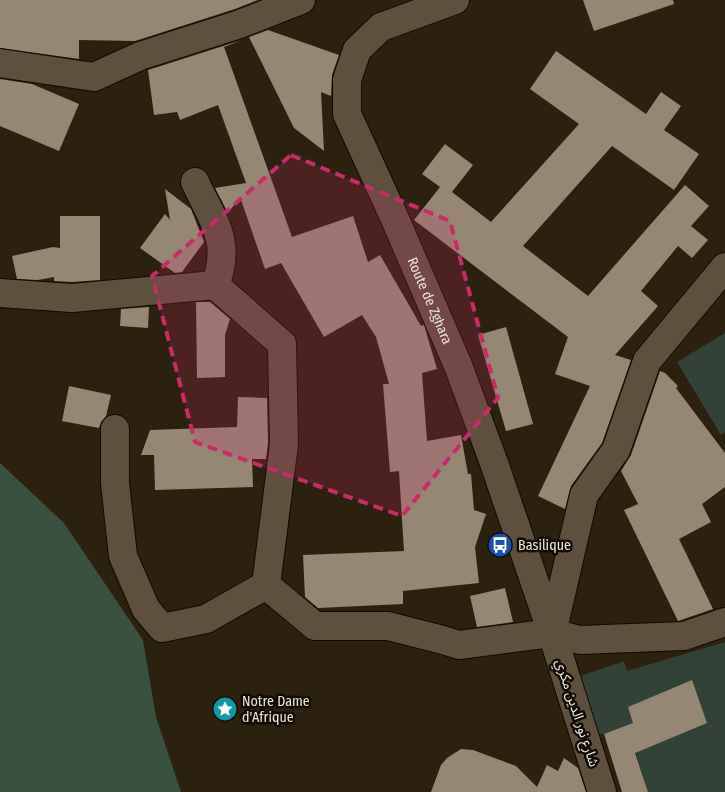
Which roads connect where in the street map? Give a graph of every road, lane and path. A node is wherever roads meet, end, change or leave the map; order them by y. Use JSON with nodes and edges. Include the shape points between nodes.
{"nodes":[{"id":1,"x":301,"y":0,"type":"edge"},
{"id":2,"x":456,"y":0,"type":"edge"},
{"id":3,"x":0,"y":63,"type":"edge"},
{"id":4,"x":195,"y":182,"type":"dead end"},
{"id":5,"x":725,"y":267,"type":"edge"},
{"id":6,"x":215,"y":285,"type":"junction"},
{"id":7,"x":0,"y":294,"type":"edge"},
{"id":8,"x":115,"y":429,"type":"dead end"},
{"id":9,"x":266,"y":585,"type":"junction"},
{"id":10,"x":725,"y":622,"type":"edge"},
{"id":11,"x":552,"y":633,"type":"junction"},
{"id":12,"x":602,"y":792,"type":"edge"}],
"edges":[{"from":1,"to":3,"type":"street","via":[[240,24],[140,56],[94,77]]},
{"from":2,"to":11,"type":"street","name":"Route de Zghara","via":[[380,27],[357,50],[346,80],[347,114],[459,368]]},
{"from":4,"to":6,"type":"street","via":[[218,227],[223,251]]},
{"from":5,"to":11,"type":"street","via":[[647,361],[616,450],[584,495]]},
{"from":6,"to":7,"type":"street","via":[[72,298]]},
{"from":6,"to":9,"type":"street","via":[[282,344],[284,444]]},
{"from":8,"to":9,"type":"street","via":[[115,482],[123,556],[146,609],[162,628],[206,619]]},
{"from":9,"to":11,"type":"street","via":[[315,626],[388,626],[459,645]]},
{"from":10,"to":11,"type":"street","via":[[684,636],[580,640]]},
{"from":11,"to":12,"type":"street","name":"شارع نور الدين مكري"}]}
